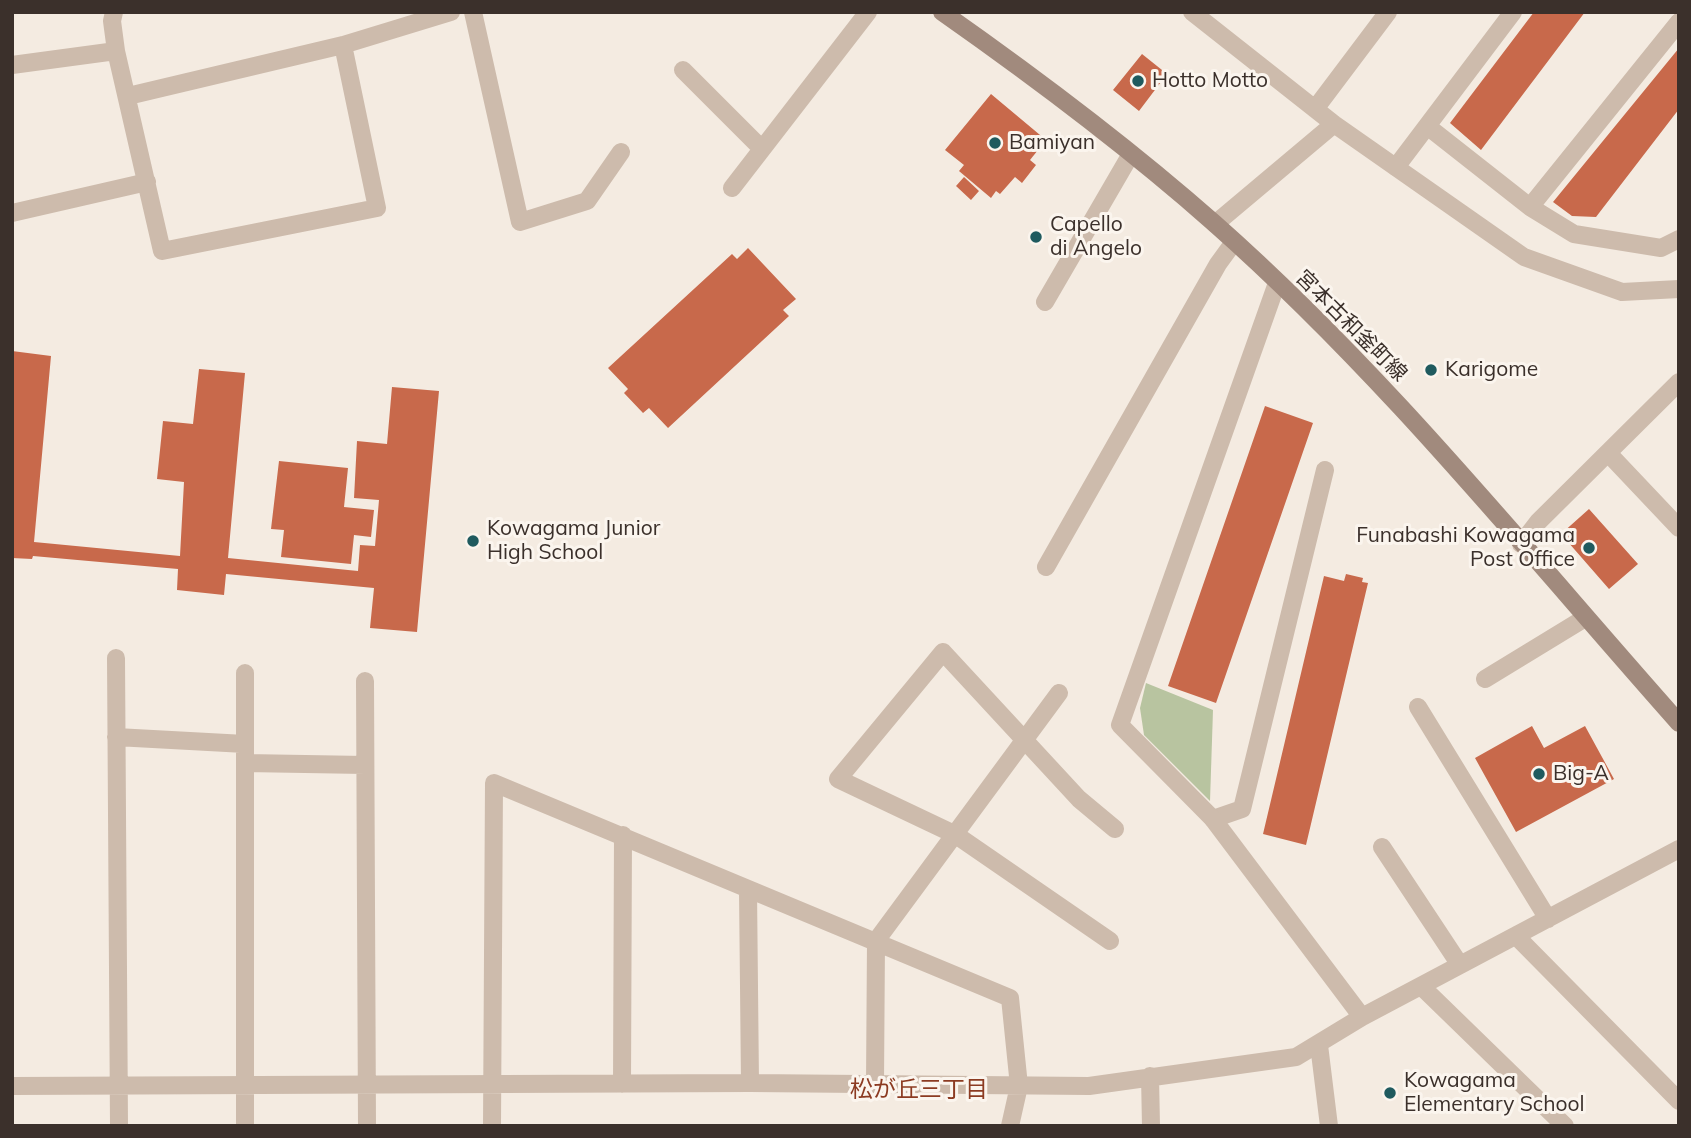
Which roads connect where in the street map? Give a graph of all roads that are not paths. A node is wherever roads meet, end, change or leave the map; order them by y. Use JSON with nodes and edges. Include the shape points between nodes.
{"nodes":[{"id":1,"x":114,"y":12,"type":"edge"},
{"id":2,"x":451,"y":12,"type":"edge"},
{"id":3,"x":473,"y":12,"type":"edge"},
{"id":4,"x":868,"y":12,"type":"edge"},
{"id":5,"x":942,"y":12,"type":"edge"},
{"id":6,"x":1192,"y":12,"type":"edge"},
{"id":7,"x":1388,"y":12,"type":"edge"},
{"id":8,"x":1513,"y":12,"type":"edge"},
{"id":9,"x":1679,"y":22,"type":"edge"},
{"id":10,"x":343,"y":45,"type":"junction"},
{"id":11,"x":116,"y":51,"type":"junction"},
{"id":12,"x":12,"y":65,"type":"edge"},
{"id":13,"x":683,"y":70,"type":"dead end"},
{"id":14,"x":128,"y":96,"type":"junction"},
{"id":15,"x":1315,"y":109,"type":"junction"},
{"id":16,"x":1334,"y":124,"type":"junction"},
{"id":17,"x":1427,"y":126,"type":"junction"},
{"id":18,"x":762,"y":149,"type":"junction"},
{"id":19,"x":621,"y":152,"type":"dead end"},
{"id":20,"x":1131,"y":153,"type":"junction"},
{"id":21,"x":1396,"y":167,"type":"junction"},
{"id":22,"x":147,"y":182,"type":"junction"},
{"id":23,"x":732,"y":188,"type":"dead end"},
{"id":24,"x":1530,"y":208,"type":"junction"},
{"id":25,"x":12,"y":213,"type":"edge"},
{"id":26,"x":1215,"y":224,"type":"junction"},
{"id":27,"x":1679,"y":239,"type":"edge"},
{"id":28,"x":1234,"y":242,"type":"junction"},
{"id":29,"x":1277,"y":283,"type":"junction"},
{"id":30,"x":1679,"y":289,"type":"edge"},
{"id":31,"x":1045,"y":302,"type":"dead end"},
{"id":32,"x":1679,"y":382,"type":"edge"},
{"id":33,"x":1608,"y":453,"type":"junction"},
{"id":34,"x":1325,"y":470,"type":"dead end"},
{"id":35,"x":1679,"y":528,"type":"edge"},
{"id":36,"x":1521,"y":544,"type":"junction"},
{"id":37,"x":1046,"y":567,"type":"dead end"},
{"id":38,"x":1586,"y":618,"type":"junction"},
{"id":39,"x":116,"y":658,"type":"dead end"},
{"id":40,"x":245,"y":673,"type":"dead end"},
{"id":41,"x":1485,"y":679,"type":"dead end"},
{"id":42,"x":365,"y":681,"type":"dead end"},
{"id":43,"x":1059,"y":693,"type":"dead end"},
{"id":44,"x":1418,"y":707,"type":"dead end"},
{"id":45,"x":1679,"y":723,"type":"edge"},
{"id":46,"x":116,"y":737,"type":"junction"},
{"id":47,"x":1025,"y":740,"type":"junction"},
{"id":48,"x":245,"y":744,"type":"junction"},
{"id":49,"x":245,"y":764,"type":"junction"},
{"id":50,"x":365,"y":765,"type":"junction"},
{"id":51,"x":1213,"y":819,"type":"junction"},
{"id":52,"x":1115,"y":829,"type":"dead end"},
{"id":53,"x":623,"y":835,"type":"junction"},
{"id":54,"x":956,"y":835,"type":"junction"},
{"id":55,"x":1382,"y":847,"type":"dead end"},
{"id":56,"x":1679,"y":849,"type":"edge"},
{"id":57,"x":748,"y":890,"type":"junction"},
{"id":58,"x":1548,"y":919,"type":"junction"},
{"id":59,"x":1516,"y":936,"type":"junction"},
{"id":60,"x":1110,"y":940,"type":"dead end"},
{"id":61,"x":876,"y":941,"type":"junction"},
{"id":62,"x":1460,"y":965,"type":"junction"},
{"id":63,"x":1421,"y":986,"type":"junction"},
{"id":64,"x":1362,"y":1017,"type":"junction"},
{"id":65,"x":1319,"y":1045,"type":"junction"},
{"id":66,"x":1150,"y":1076,"type":"junction"},
{"id":67,"x":750,"y":1083,"type":"junction"},
{"id":68,"x":874,"y":1083,"type":"junction"},
{"id":69,"x":368,"y":1084,"type":"junction"},
{"id":70,"x":492,"y":1084,"type":"junction"},
{"id":71,"x":622,"y":1084,"type":"junction"},
{"id":72,"x":12,"y":1086,"type":"edge"},
{"id":73,"x":119,"y":1086,"type":"junction"},
{"id":74,"x":1019,"y":1086,"type":"junction"},
{"id":75,"x":245,"y":1087,"type":"junction"},
{"id":76,"x":1679,"y":1101,"type":"edge"},
{"id":77,"x":119,"y":1126,"type":"edge"},
{"id":78,"x":245,"y":1126,"type":"edge"},
{"id":79,"x":367,"y":1126,"type":"edge"},
{"id":80,"x":492,"y":1126,"type":"edge"},
{"id":81,"x":1010,"y":1126,"type":"edge"},
{"id":82,"x":1151,"y":1126,"type":"edge"},
{"id":83,"x":1329,"y":1126,"type":"edge"},
{"id":84,"x":1565,"y":1126,"type":"edge"}],
"edges":[{"from":1,"to":11,"type":"street"},
{"from":2,"to":10,"type":"street"},
{"from":3,"to":19,"type":"street","via":[[520,222],[586,201]]},
{"from":4,"to":18,"type":"street"},
{"from":5,"to":20,"type":"street","name":"宮本古和釜町線"},
{"from":6,"to":15,"type":"street"},
{"from":7,"to":15,"type":"street"},
{"from":8,"to":17,"type":"street"},
{"from":9,"to":24,"type":"street"},
{"from":10,"to":14,"type":"street"},
{"from":10,"to":22,"type":"street","via":[[377,208],[162,251]]},
{"from":11,"to":12,"type":"street"},
{"from":11,"to":14,"type":"street"},
{"from":13,"to":18,"type":"street"},
{"from":14,"to":22,"type":"street"},
{"from":15,"to":16,"type":"street"},
{"from":16,"to":21,"type":"street"},
{"from":16,"to":26,"type":"street"},
{"from":17,"to":21,"type":"street"},
{"from":17,"to":24,"type":"street"},
{"from":18,"to":23,"type":"street"},
{"from":20,"to":26,"type":"street","name":"宮本古和釜町線"},
{"from":20,"to":31,"type":"street"},
{"from":21,"to":30,"type":"street","via":[[1524,257],[1622,292]]},
{"from":22,"to":25,"type":"street"},
{"from":24,"to":27,"type":"street","via":[[1574,234],[1661,248]]},
{"from":26,"to":28,"type":"street","name":"宮本古和釜町線"},
{"from":28,"to":29,"type":"street","name":"宮本古和釜町線"},
{"from":28,"to":37,"type":"street"},
{"from":29,"to":36,"type":"street","name":"宮本古和釜町線","via":[[1413,420]]},
{"from":29,"to":51,"type":"street","via":[[1120,725]]},
{"from":32,"to":33,"type":"street"},
{"from":33,"to":35,"type":"street"},
{"from":33,"to":36,"type":"street"},
{"from":34,"to":51,"type":"street","via":[[1242,808]]},
{"from":36,"to":38,"type":"street","name":"宮本古和釜町線"},
{"from":38,"to":41,"type":"street"},
{"from":38,"to":45,"type":"street","name":"宮本古和釜町線"},
{"from":39,"to":46,"type":"street"},
{"from":40,"to":48,"type":"street"},
{"from":42,"to":50,"type":"street"},
{"from":43,"to":47,"type":"street"},
{"from":44,"to":58,"type":"street"},
{"from":46,"to":48,"type":"street"},
{"from":46,"to":73,"type":"street"},
{"from":47,"to":52,"type":"street","via":[[1079,799]]},
{"from":47,"to":54,"type":"street"},
{"from":47,"to":54,"type":"street","via":[[943,652],[838,779]]},
{"from":48,"to":49,"type":"street"},
{"from":49,"to":50,"type":"street"},
{"from":49,"to":75,"type":"street"},
{"from":50,"to":69,"type":"street"},
{"from":51,"to":64,"type":"street"},
{"from":53,"to":57,"type":"street"},
{"from":53,"to":70,"type":"street","via":[[494,783]]},
{"from":53,"to":71,"type":"street"},
{"from":54,"to":60,"type":"street"},
{"from":54,"to":61,"type":"street"},
{"from":55,"to":62,"type":"street"},
{"from":56,"to":58,"type":"street"},
{"from":57,"to":61,"type":"street"},
{"from":57,"to":67,"type":"street"},
{"from":58,"to":59,"type":"street"},
{"from":59,"to":62,"type":"street"},
{"from":59,"to":76,"type":"street"},
{"from":61,"to":68,"type":"street"},
{"from":61,"to":74,"type":"street","via":[[1010,998]]},
{"from":62,"to":63,"type":"street"},
{"from":63,"to":64,"type":"street"},
{"from":63,"to":84,"type":"street"},
{"from":64,"to":65,"type":"street"},
{"from":65,"to":66,"type":"street","via":[[1296,1057]]},
{"from":65,"to":83,"type":"street"},
{"from":66,"to":74,"type":"street","via":[[1089,1086]]},
{"from":66,"to":82,"type":"street"},
{"from":67,"to":68,"type":"street"},
{"from":67,"to":71,"type":"street"},
{"from":68,"to":74,"type":"street"},
{"from":69,"to":70,"type":"street"},
{"from":69,"to":75,"type":"street"},
{"from":69,"to":79,"type":"street"},
{"from":70,"to":71,"type":"street"},
{"from":70,"to":80,"type":"street"},
{"from":72,"to":73,"type":"street"},
{"from":73,"to":75,"type":"street"},
{"from":73,"to":77,"type":"street"},
{"from":74,"to":81,"type":"street"},
{"from":75,"to":78,"type":"street"}]}
